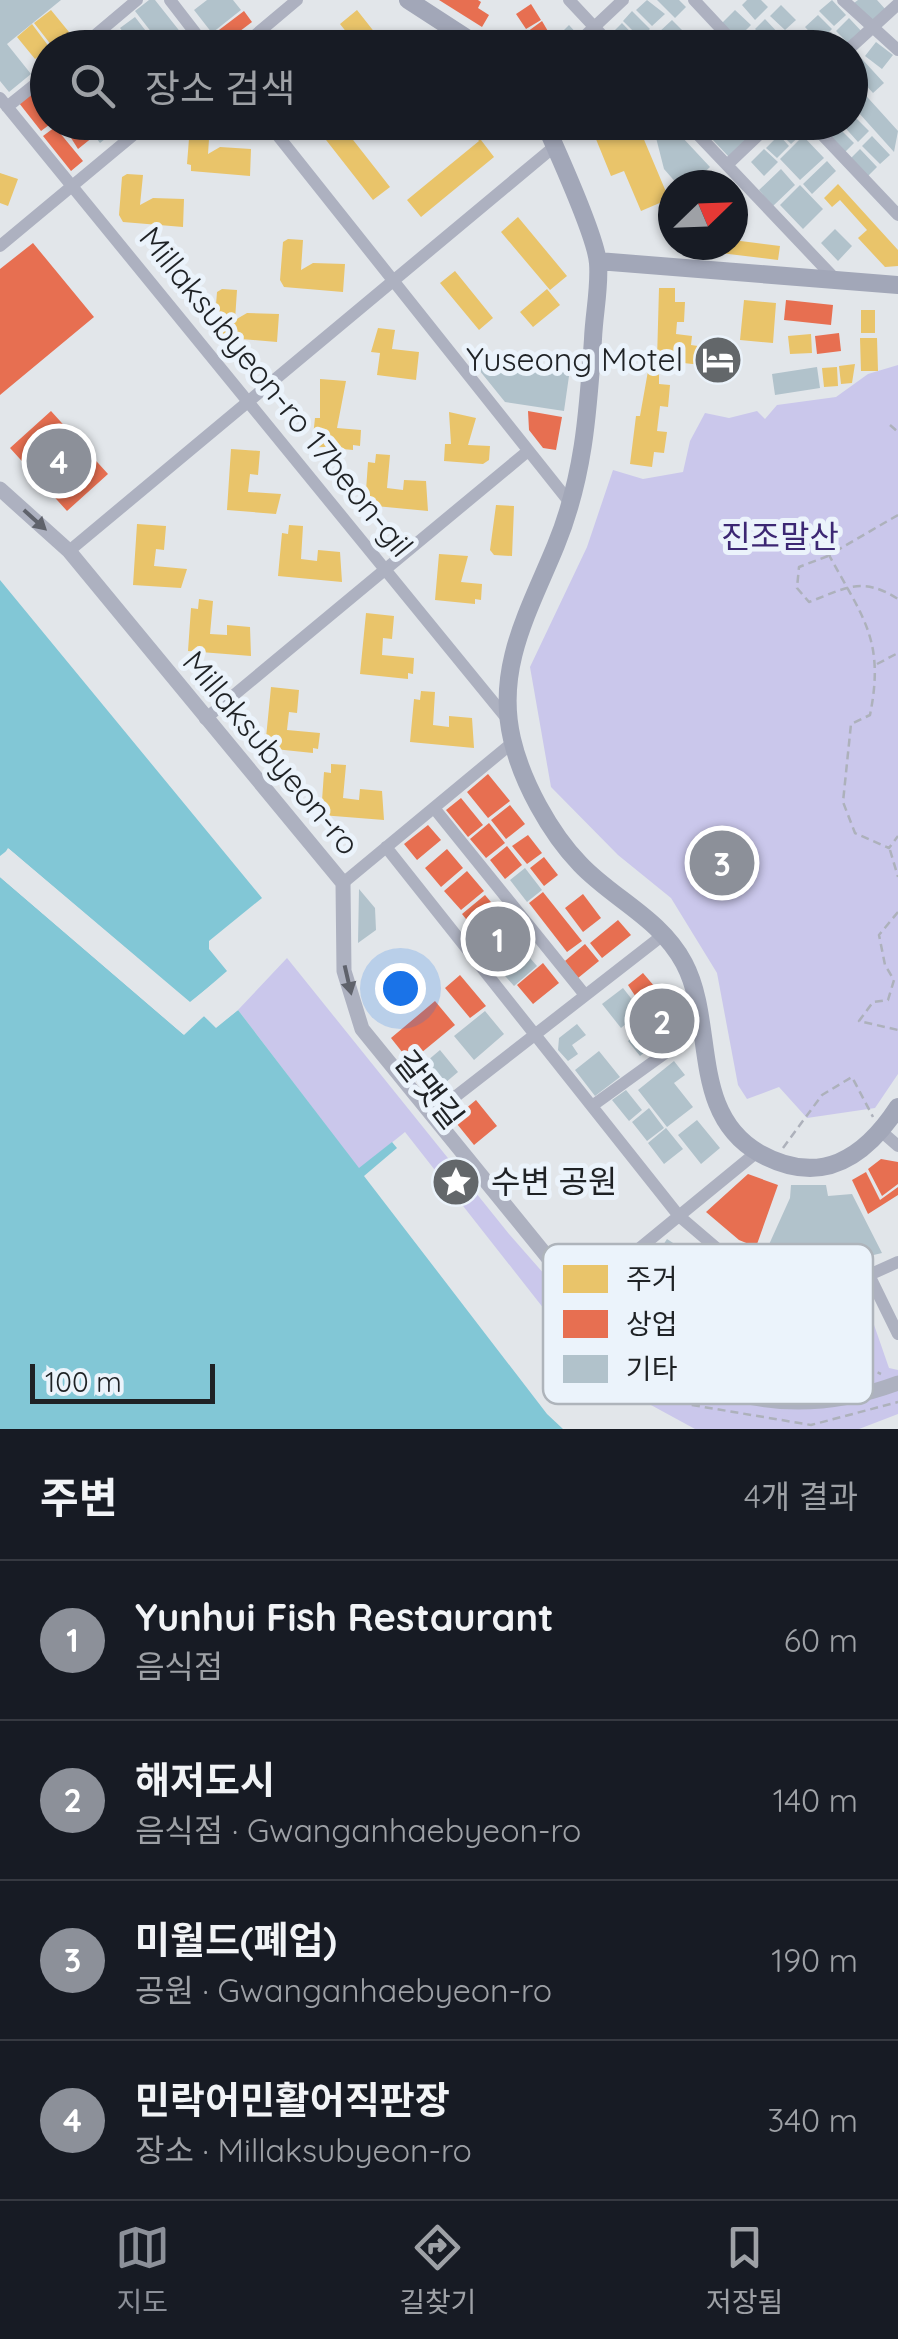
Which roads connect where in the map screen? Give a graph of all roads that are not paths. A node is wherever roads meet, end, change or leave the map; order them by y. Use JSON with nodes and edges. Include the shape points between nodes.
{"nodes":[{"id":1,"x":137,"y":0,"type":"edge"},
{"id":2,"x":170,"y":0,"type":"edge"},
{"id":3,"x":297,"y":0,"type":"edge"},
{"id":4,"x":408,"y":0,"type":"edge"},
{"id":5,"x":569,"y":0,"type":"edge"},
{"id":6,"x":623,"y":0,"type":"edge"},
{"id":7,"x":694,"y":0,"type":"edge"},
{"id":8,"x":844,"y":0,"type":"edge"},
{"id":9,"x":898,"y":4,"type":"edge"},
{"id":10,"x":594,"y":27,"type":"junction"},
{"id":11,"x":871,"y":29,"type":"junction"},
{"id":12,"x":101,"y":30,"type":"edge"},
{"id":13,"x":194,"y":30,"type":"edge"},
{"id":14,"x":261,"y":30,"type":"edge"},
{"id":15,"x":454,"y":30,"type":"edge"},
{"id":16,"x":591,"y":30,"type":"edge"},
{"id":17,"x":597,"y":30,"type":"edge"},
{"id":18,"x":722,"y":30,"type":"edge"},
{"id":19,"x":868,"y":32,"type":"edge"},
{"id":20,"x":898,"y":50,"type":"edge"},
{"id":21,"x":30,"y":86,"type":"edge"},
{"id":22,"x":4,"y":103,"type":"edge"},
{"id":23,"x":30,"y":135,"type":"edge"},
{"id":24,"x":34,"y":140,"type":"edge"},
{"id":25,"x":127,"y":140,"type":"edge"},
{"id":26,"x":281,"y":140,"type":"edge"},
{"id":27,"x":552,"y":140,"type":"edge"},
{"id":28,"x":703,"y":140,"type":"edge"},
{"id":29,"x":753,"y":140,"type":"edge"},
{"id":30,"x":827,"y":140,"type":"edge"},
{"id":31,"x":555,"y":146,"type":"junction"},
{"id":32,"x":727,"y":165,"type":"junction"},
{"id":33,"x":72,"y":186,"type":"junction"},
{"id":34,"x":898,"y":215,"type":"edge"},
{"id":35,"x":0,"y":246,"type":"edge"},
{"id":36,"x":598,"y":260,"type":"junction"},
{"id":37,"x":836,"y":280,"type":"junction"},
{"id":38,"x":393,"y":281,"type":"junction"},
{"id":39,"x":898,"y":284,"type":"edge"},
{"id":40,"x":248,"y":402,"type":"junction"},
{"id":41,"x":528,"y":451,"type":"junction"},
{"id":42,"x":0,"y":489,"type":"edge"},
{"id":43,"x":571,"y":504,"type":"junction"},
{"id":44,"x":69,"y":551,"type":"junction"},
{"id":45,"x":385,"y":570,"type":"junction"},
{"id":46,"x":206,"y":719,"type":"junction"},
{"id":47,"x":508,"y":721,"type":"junction"},
{"id":48,"x":512,"y":743,"type":"junction"},
{"id":49,"x":434,"y":808,"type":"junction"},
{"id":50,"x":386,"y":848,"type":"junction"},
{"id":51,"x":343,"y":883,"type":"junction"},
{"id":52,"x":662,"y":935,"type":"junction"},
{"id":53,"x":585,"y":995,"type":"junction"},
{"id":54,"x":700,"y":1028,"type":"junction"},
{"id":55,"x":534,"y":1034,"type":"junction"},
{"id":56,"x":592,"y":1106,"type":"junction"},
{"id":57,"x":898,"y":1107,"type":"edge"},
{"id":58,"x":432,"y":1114,"type":"junction"},
{"id":59,"x":882,"y":1132,"type":"junction"},
{"id":60,"x":898,"y":1146,"type":"edge"},
{"id":61,"x":766,"y":1155,"type":"junction"},
{"id":62,"x":679,"y":1216,"type":"junction"},
{"id":63,"x":645,"y":1244,"type":"edge"},
{"id":64,"x":712,"y":1244,"type":"edge"},
{"id":65,"x":543,"y":1259,"type":"edge"},
{"id":66,"x":898,"y":1262,"type":"edge"},
{"id":67,"x":873,"y":1273,"type":"edge"},
{"id":68,"x":873,"y":1283,"type":"edge"},
{"id":69,"x":898,"y":1334,"type":"edge"},
{"id":70,"x":898,"y":1383,"type":"edge"},
{"id":71,"x":873,"y":1396,"type":"edge"},
{"id":72,"x":744,"y":1404,"type":"edge"},
{"id":73,"x":839,"y":1404,"type":"edge"}],
"edges":[{"from":1,"to":12,"type":"street"},
{"from":2,"to":13,"type":"street"},
{"from":3,"to":14,"type":"street"},
{"from":4,"to":15,"type":"main road"},
{"from":5,"to":10,"type":"street"},
{"from":6,"to":10,"type":"street"},
{"from":7,"to":18,"type":"street"},
{"from":8,"to":11,"type":"street"},
{"from":9,"to":11,"type":"street"},
{"from":10,"to":16,"type":"street"},
{"from":10,"to":17,"type":"street"},
{"from":11,"to":19,"type":"street"},
{"from":11,"to":20,"type":"street"},
{"from":21,"to":22,"type":"street"},
{"from":22,"to":23,"type":"street","name":"Millaksubyeon-ro 17beon-gil"},
{"from":24,"to":33,"type":"street","name":"Millaksubyeon-ro 17beon-gil"},
{"from":25,"to":33,"type":"street"},
{"from":26,"to":38,"type":"street"},
{"from":27,"to":31,"type":"main road"},
{"from":28,"to":32,"type":"street"},
{"from":29,"to":32,"type":"street"},
{"from":30,"to":34,"type":"street"},
{"from":31,"to":36,"type":"main road"},
{"from":31,"to":38,"type":"street"},
{"from":32,"to":37,"type":"street"},
{"from":33,"to":35,"type":"street"},
{"from":33,"to":40,"type":"street","name":"Millaksubyeon-ro 17beon-gil"},
{"from":36,"to":37,"type":"main road"},
{"from":36,"to":43,"type":"main road","via":[[585,454]]},
{"from":37,"to":39,"type":"main road"},
{"from":38,"to":40,"type":"street"},
{"from":38,"to":41,"type":"street"},
{"from":40,"to":44,"type":"street"},
{"from":40,"to":45,"type":"street","name":"Millaksubyeon-ro 17beon-gil"},
{"from":41,"to":43,"type":"street"},
{"from":41,"to":45,"type":"street"},
{"from":42,"to":44,"type":"street","name":"Millaksubyeon-ro","one_way":true},
{"from":43,"to":47,"type":"main road","via":[[526,607],[508,670]]},
{"from":44,"to":46,"type":"street","name":"Millaksubyeon-ro"},
{"from":45,"to":46,"type":"street"},
{"from":45,"to":47,"type":"street","name":"Millaksubyeon-ro 17beon-gil"},
{"from":46,"to":51,"type":"street","name":"Millaksubyeon-ro"},
{"from":47,"to":48,"type":"main road"},
{"from":48,"to":49,"type":"street"},
{"from":48,"to":52,"type":"main road","via":[[539,806],[580,864]]},
{"from":49,"to":50,"type":"street"},
{"from":49,"to":53,"type":"street"},
{"from":50,"to":51,"type":"street"},
{"from":50,"to":55,"type":"street"},
{"from":51,"to":58,"type":"street","name":"Millaksubyeon-ro","one_way":true,"via":[[344,971],[362,1029]]},
{"from":52,"to":53,"type":"street"},
{"from":52,"to":54,"type":"main road","via":[[684,962]]},
{"from":53,"to":55,"type":"street"},
{"from":54,"to":56,"type":"street"},
{"from":54,"to":61,"type":"main road","via":[[716,1104],[732,1128]]},
{"from":55,"to":56,"type":"street"},
{"from":55,"to":58,"type":"street"},
{"from":56,"to":62,"type":"street"},
{"from":57,"to":59,"type":"main road"},
{"from":58,"to":65,"type":"street","name":"Millaksubyeon-ro"},
{"from":59,"to":60,"type":"street"},
{"from":59,"to":61,"type":"main road","via":[[842,1164],[814,1167]]},
{"from":61,"to":62,"type":"street"},
{"from":62,"to":63,"type":"street"},
{"from":62,"to":64,"type":"street"},
{"from":66,"to":67,"type":"street"},
{"from":68,"to":69,"type":"street"},
{"from":70,"to":71,"type":"street","name":"Millaksubyeon-ro"},
{"from":72,"to":73,"type":"street","name":"Millaksubyeon-ro","via":[[812,1410]]}]}
